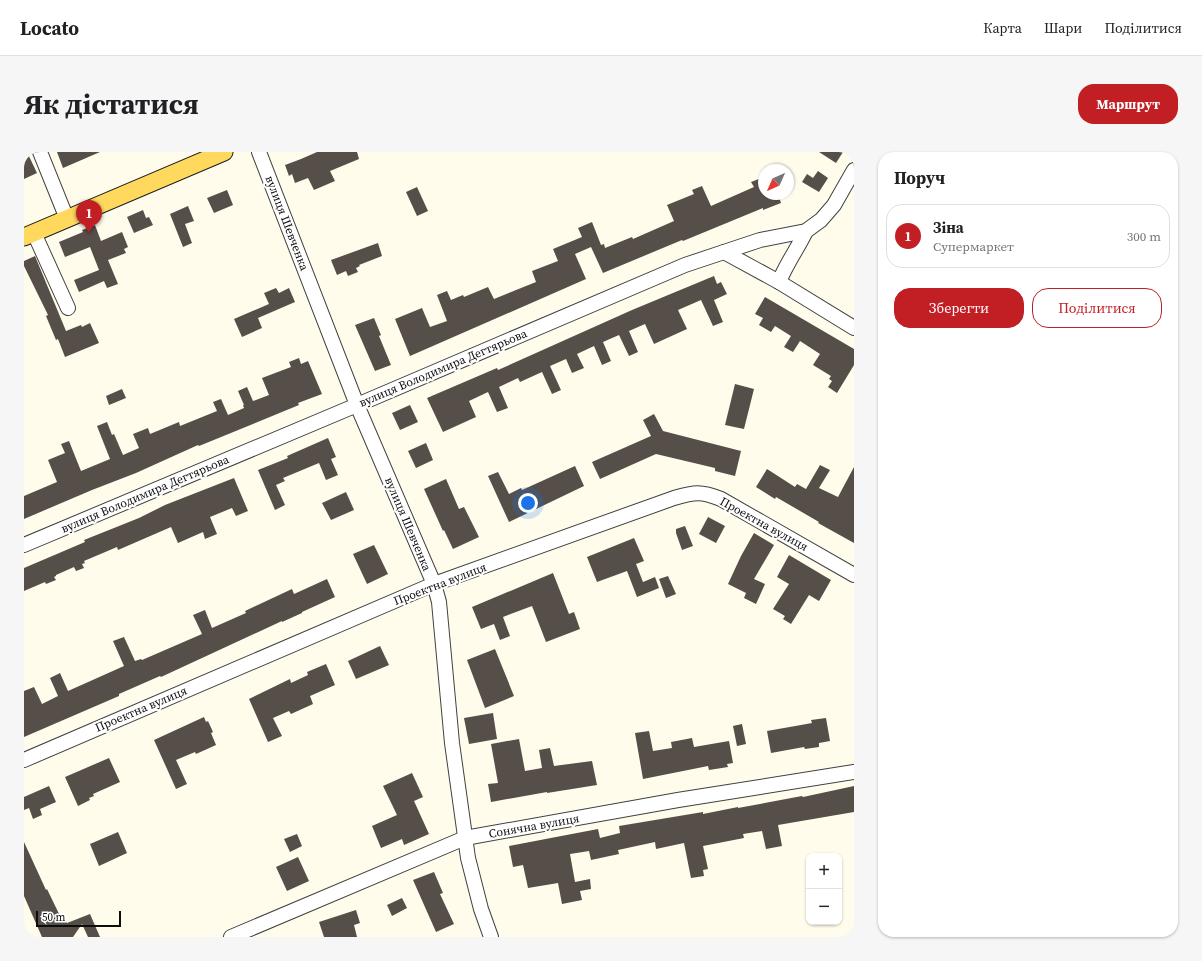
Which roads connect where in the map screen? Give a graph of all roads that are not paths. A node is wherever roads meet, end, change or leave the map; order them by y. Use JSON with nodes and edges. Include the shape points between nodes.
{"nodes":[{"id":1,"x":40,"y":152,"type":"edge"},
{"id":2,"x":224,"y":152,"type":"edge"},
{"id":3,"x":259,"y":152,"type":"edge"},
{"id":4,"x":854,"y":170,"type":"edge"},
{"id":5,"x":67,"y":219,"type":"junction"},
{"id":6,"x":806,"y":230,"type":"junction"},
{"id":7,"x":29,"y":235,"type":"edge"},
{"id":8,"x":724,"y":252,"type":"junction"},
{"id":9,"x":778,"y":282,"type":"junction"},
{"id":10,"x":68,"y":308,"type":"dead end"},
{"id":11,"x":854,"y":328,"type":"edge"},
{"id":12,"x":357,"y":405,"type":"junction"},
{"id":13,"x":24,"y":545,"type":"edge"},
{"id":14,"x":854,"y":575,"type":"edge"},
{"id":15,"x":434,"y":584,"type":"junction"},
{"id":16,"x":24,"y":760,"type":"edge"},
{"id":17,"x":854,"y":772,"type":"edge"},
{"id":18,"x":465,"y":838,"type":"junction"},
{"id":19,"x":231,"y":937,"type":"edge"},
{"id":20,"x":491,"y":937,"type":"edge"}],
"edges":[{"from":1,"to":5,"type":"street"},
{"from":2,"to":5,"type":"main road"},
{"from":3,"to":12,"type":"street","name":"вулиця Шевченка"},
{"from":4,"to":6,"type":"street","via":[[834,205],[821,220]]},
{"from":5,"to":7,"type":"main road"},
{"from":6,"to":8,"type":"street","name":"вулиця Володимира Дегтярьова","via":[[760,240]]},
{"from":6,"to":9,"type":"street"},
{"from":7,"to":10,"type":"street"},
{"from":8,"to":9,"type":"street"},
{"from":8,"to":12,"type":"street","name":"вулиця Володимира Дегтярьова","via":[[685,265]]},
{"from":9,"to":11,"type":"street"},
{"from":12,"to":13,"type":"street","name":"вулиця Володимира Дегтярьова"},
{"from":12,"to":15,"type":"street","name":"вулиця Шевченка"},
{"from":14,"to":15,"type":"street","name":"Проектна вулиця","via":[[721,499],[706,493],[692,493]]},
{"from":15,"to":16,"type":"street","name":"Проектна вулиця"},
{"from":15,"to":18,"type":"street","name":"вулиця Шевченка","via":[[439,602],[452,743]]},
{"from":17,"to":18,"type":"street","name":"Сонячна вулиця"},
{"from":18,"to":19,"type":"street","name":"Сонячна вулиця"},
{"from":18,"to":20,"type":"street","name":"вулиця Шевченка","via":[[481,909]]}]}
